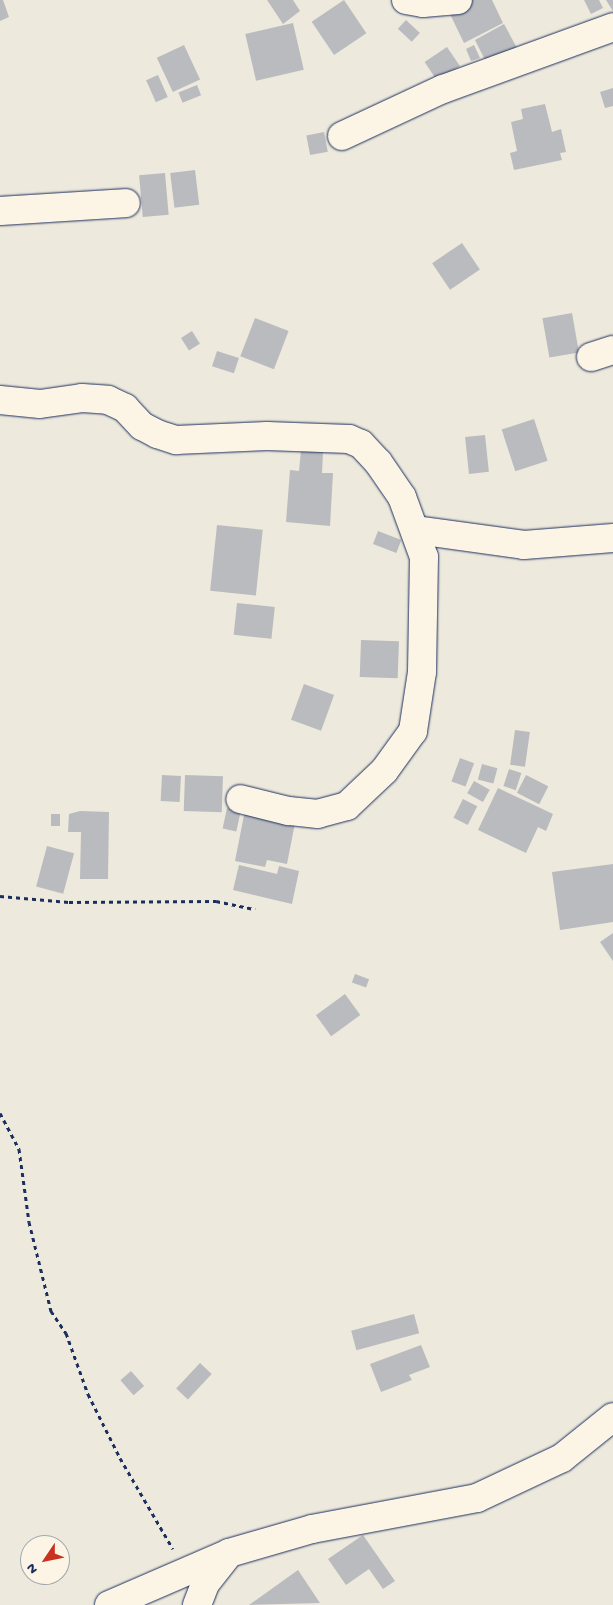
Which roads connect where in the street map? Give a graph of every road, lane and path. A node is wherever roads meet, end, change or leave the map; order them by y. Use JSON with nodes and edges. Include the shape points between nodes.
{"nodes":[{"id":1,"x":406,"y":0,"type":"edge"},
{"id":2,"x":458,"y":0,"type":"edge"},
{"id":3,"x":613,"y":27,"type":"edge"},
{"id":4,"x":342,"y":136,"type":"dead end"},
{"id":5,"x":126,"y":203,"type":"dead end"},
{"id":6,"x":0,"y":211,"type":"edge"},
{"id":7,"x":0,"y":400,"type":"edge"},
{"id":8,"x":416,"y":530,"type":"junction"},
{"id":9,"x":613,"y":538,"type":"edge"},
{"id":10,"x":240,"y":799,"type":"dead end"},
{"id":11,"x":0,"y":896,"type":"edge"},
{"id":12,"x":255,"y":909,"type":"dead end"},
{"id":13,"x":0,"y":1113,"type":"edge"},
{"id":14,"x":613,"y":1417,"type":"edge"},
{"id":15,"x":229,"y":1553,"type":"junction"},
{"id":16,"x":186,"y":1570,"type":"junction"},
{"id":17,"x":109,"y":1605,"type":"edge"},
{"id":18,"x":197,"y":1605,"type":"edge"}],
"edges":[{"from":1,"to":2,"type":"street","via":[[423,3]]},
{"from":3,"to":4,"type":"street","via":[[443,89]]},
{"from":5,"to":6,"type":"street"},
{"from":7,"to":8,"type":"street","via":[[40,404],[82,398],[108,400],[125,408],[142,426],[176,440],[267,436],[349,439],[361,444],[378,462],[402,497]]},
{"from":8,"to":9,"type":"street","via":[[524,545]]},
{"from":8,"to":10,"type":"street","via":[[424,566],[422,672],[413,731],[384,771],[347,806],[318,814],[288,811]]},
{"from":11,"to":12,"type":"path","via":[[69,902],[216,902]]},
{"from":13,"to":16,"type":"path","via":[[19,1149],[29,1222],[52,1311],[66,1333],[88,1394],[120,1458]]},
{"from":14,"to":15,"type":"street","via":[[562,1458],[477,1498],[312,1530]]},
{"from":15,"to":16,"type":"street"},
{"from":15,"to":18,"type":"street","via":[[206,1584]]},
{"from":16,"to":17,"type":"street"}]}
